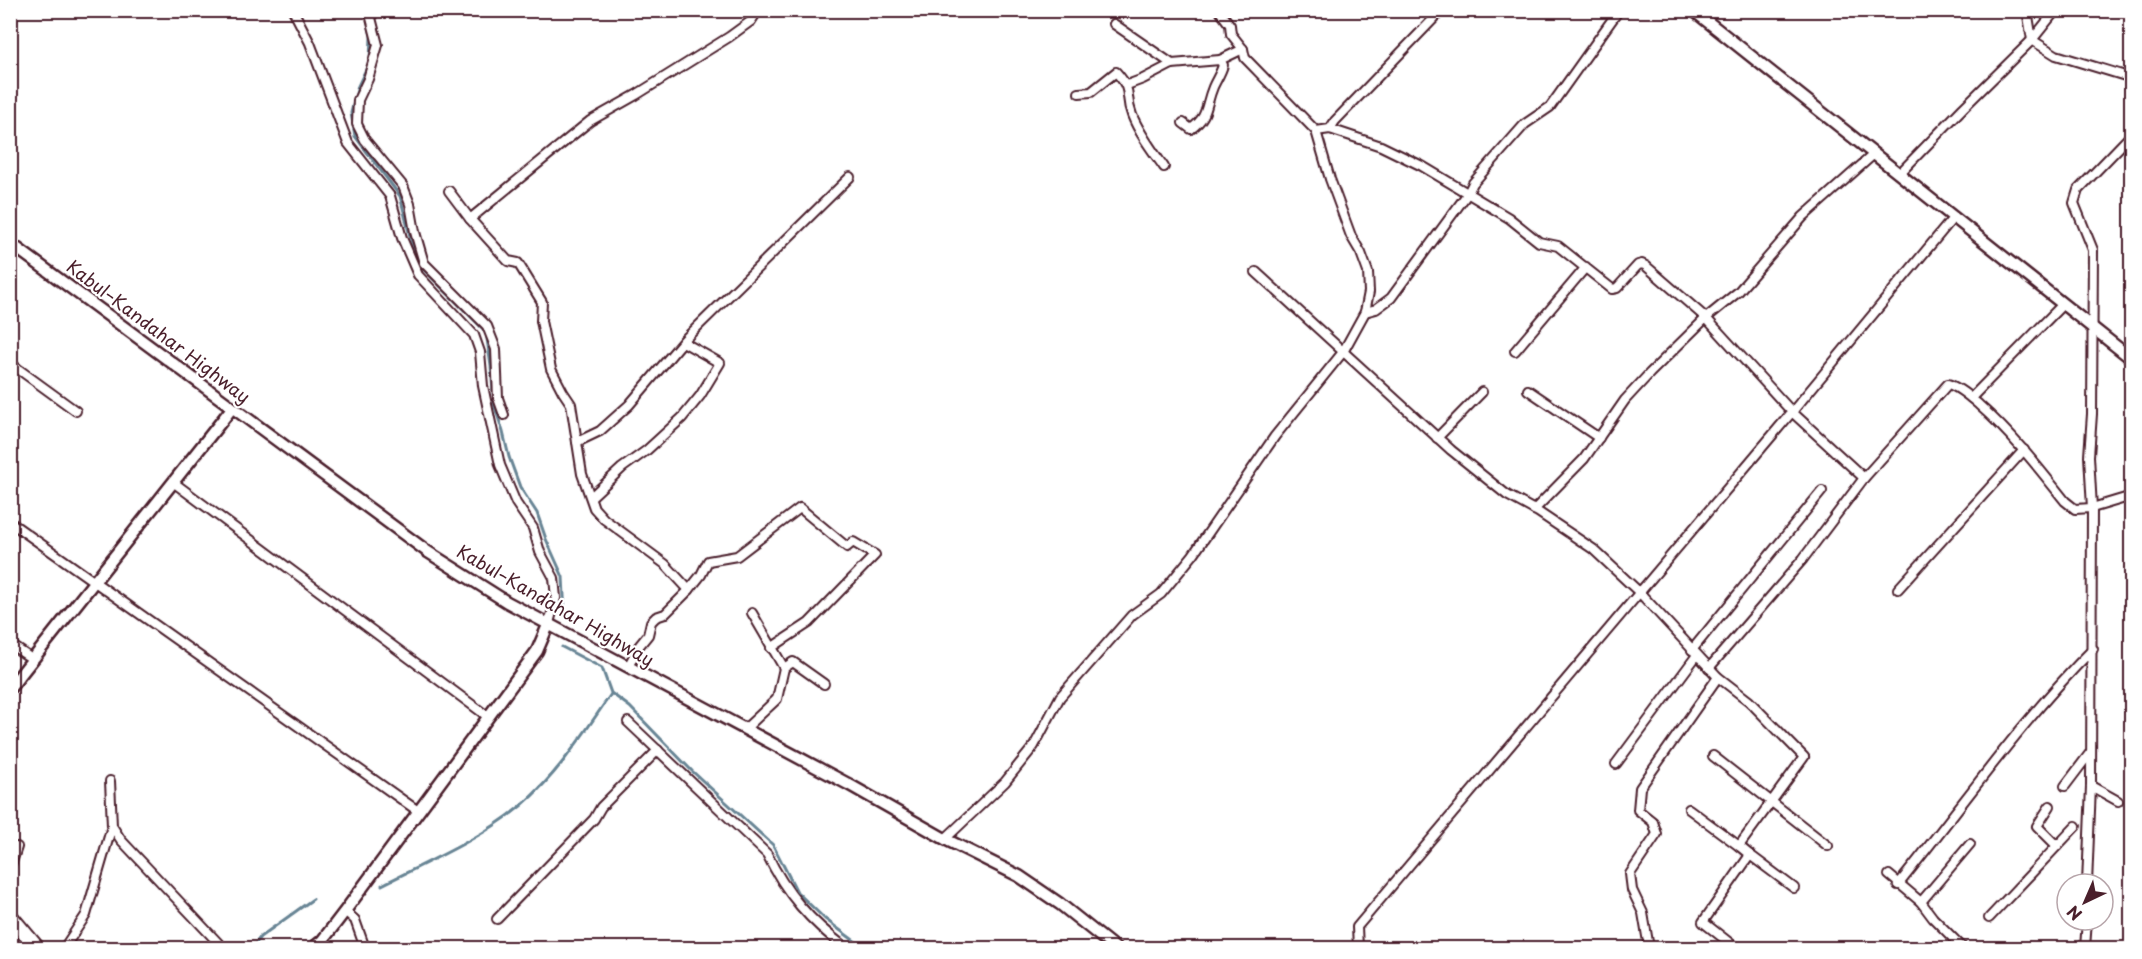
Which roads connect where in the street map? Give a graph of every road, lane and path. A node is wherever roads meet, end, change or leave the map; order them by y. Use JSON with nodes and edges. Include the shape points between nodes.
{"nodes":[{"id":1,"x":293,"y":10,"type":"edge"},
{"id":2,"x":369,"y":10,"type":"edge"},
{"id":3,"x":758,"y":10,"type":"edge"},
{"id":4,"x":1219,"y":10,"type":"edge"},
{"id":5,"x":1442,"y":10,"type":"edge"},
{"id":6,"x":1618,"y":10,"type":"edge"},
{"id":7,"x":1693,"y":10,"type":"edge"},
{"id":8,"x":2027,"y":10,"type":"edge"},
{"id":9,"x":2056,"y":10,"type":"edge"},
{"id":10,"x":1114,"y":24,"type":"dead end"},
{"id":11,"x":2032,"y":40,"type":"junction"},
{"id":12,"x":1243,"y":49,"type":"junction"},
{"id":13,"x":1220,"y":60,"type":"junction"},
{"id":14,"x":1172,"y":64,"type":"junction"},
{"id":15,"x":2132,"y":78,"type":"edge"},
{"id":16,"x":1127,"y":84,"type":"junction"},
{"id":17,"x":1079,"y":93,"type":"dead end"},
{"id":18,"x":1183,"y":123,"type":"dead end"},
{"id":19,"x":1330,"y":129,"type":"junction"},
{"id":20,"x":1316,"y":131,"type":"junction"},
{"id":21,"x":2132,"y":134,"type":"edge"},
{"id":22,"x":1874,"y":154,"type":"junction"},
{"id":23,"x":1164,"y":167,"type":"dead end"},
{"id":24,"x":1899,"y":174,"type":"junction"},
{"id":25,"x":850,"y":177,"type":"dead end"},
{"id":26,"x":449,"y":191,"type":"dead end"},
{"id":27,"x":1468,"y":193,"type":"junction"},
{"id":28,"x":1953,"y":218,"type":"junction"},
{"id":29,"x":470,"y":219,"type":"junction"},
{"id":30,"x":10,"y":243,"type":"edge"},
{"id":31,"x":424,"y":263,"type":"junction"},
{"id":32,"x":1586,"y":267,"type":"junction"},
{"id":33,"x":416,"y":269,"type":"junction"},
{"id":34,"x":1256,"y":272,"type":"dead end"},
{"id":35,"x":2062,"y":304,"type":"junction"},
{"id":36,"x":1365,"y":312,"type":"junction"},
{"id":37,"x":1706,"y":318,"type":"junction"},
{"id":38,"x":488,"y":329,"type":"junction"},
{"id":39,"x":2093,"y":329,"type":"junction"},
{"id":40,"x":476,"y":340,"type":"junction"},
{"id":41,"x":683,"y":342,"type":"junction"},
{"id":42,"x":1515,"y":351,"type":"dead end"},
{"id":43,"x":1343,"y":352,"type":"junction"},
{"id":44,"x":2132,"y":359,"type":"edge"},
{"id":45,"x":10,"y":363,"type":"edge"},
{"id":46,"x":1528,"y":390,"type":"dead end"},
{"id":47,"x":1482,"y":392,"type":"dead end"},
{"id":48,"x":1971,"y":398,"type":"junction"},
{"id":49,"x":232,"y":408,"type":"junction"},
{"id":50,"x":76,"y":411,"type":"dead end"},
{"id":51,"x":1792,"y":412,"type":"junction"},
{"id":52,"x":504,"y":415,"type":"dead end"},
{"id":53,"x":1437,"y":438,"type":"junction"},
{"id":54,"x":1599,"y":438,"type":"junction"},
{"id":55,"x":577,"y":442,"type":"junction"},
{"id":56,"x":2024,"y":450,"type":"junction"},
{"id":57,"x":1864,"y":478,"type":"junction"},
{"id":58,"x":173,"y":482,"type":"junction"},
{"id":59,"x":1822,"y":491,"type":"dead end"},
{"id":60,"x":2132,"y":496,"type":"edge"},
{"id":61,"x":591,"y":497,"type":"junction"},
{"id":62,"x":2092,"y":508,"type":"junction"},
{"id":63,"x":1534,"y":510,"type":"junction"},
{"id":64,"x":10,"y":522,"type":"edge"},
{"id":65,"x":94,"y":582,"type":"junction"},
{"id":66,"x":1898,"y":589,"type":"dead end"},
{"id":67,"x":689,"y":590,"type":"junction"},
{"id":68,"x":1639,"y":592,"type":"junction"},
{"id":69,"x":752,"y":613,"type":"dead end"},
{"id":70,"x":549,"y":624,"type":"junction"},
{"id":71,"x":10,"y":644,"type":"edge"},
{"id":72,"x":771,"y":648,"type":"junction"},
{"id":73,"x":2093,"y":649,"type":"junction"},
{"id":74,"x":1694,"y":652,"type":"junction"},
{"id":75,"x":33,"y":660,"type":"junction"},
{"id":76,"x":628,"y":667,"type":"junction"},
{"id":77,"x":784,"y":668,"type":"junction"},
{"id":78,"x":1709,"y":668,"type":"junction"},
{"id":79,"x":1718,"y":678,"type":"junction"},
{"id":80,"x":824,"y":684,"type":"dead end"},
{"id":81,"x":10,"y":688,"type":"edge"},
{"id":82,"x":487,"y":717,"type":"junction"},
{"id":83,"x":628,"y":722,"type":"dead end"},
{"id":84,"x":745,"y":729,"type":"junction"},
{"id":85,"x":658,"y":750,"type":"junction"},
{"id":86,"x":2090,"y":753,"type":"junction"},
{"id":87,"x":1713,"y":756,"type":"dead end"},
{"id":88,"x":1616,"y":764,"type":"dead end"},
{"id":89,"x":110,"y":781,"type":"dead end"},
{"id":90,"x":2065,"y":786,"type":"dead end"},
{"id":91,"x":2091,"y":786,"type":"junction"},
{"id":92,"x":1772,"y":801,"type":"junction"},
{"id":93,"x":2118,"y":801,"type":"dead end"},
{"id":94,"x":2050,"y":806,"type":"dead end"},
{"id":95,"x":1689,"y":808,"type":"dead end"},
{"id":96,"x":418,"y":811,"type":"junction"},
{"id":97,"x":112,"y":826,"type":"junction"},
{"id":98,"x":2076,"y":826,"type":"dead end"},
{"id":99,"x":945,"y":839,"type":"junction"},
{"id":100,"x":1970,"y":843,"type":"dead end"},
{"id":101,"x":1739,"y":846,"type":"junction"},
{"id":102,"x":1828,"y":846,"type":"dead end"},
{"id":103,"x":2057,"y":846,"type":"junction"},
{"id":104,"x":17,"y":847,"type":"dead end"},
{"id":105,"x":1750,"y":855,"type":"junction"},
{"id":106,"x":10,"y":868,"type":"edge"},
{"id":107,"x":2087,"y":872,"type":"edge"},
{"id":108,"x":1889,"y":876,"type":"dead end"},
{"id":109,"x":1898,"y":885,"type":"junction"},
{"id":110,"x":1794,"y":888,"type":"dead end"},
{"id":111,"x":1921,"y":903,"type":"junction"},
{"id":112,"x":345,"y":911,"type":"junction"},
{"id":113,"x":10,"y":916,"type":"edge"},
{"id":114,"x":1989,"y":918,"type":"dead end"},
{"id":115,"x":497,"y":920,"type":"dead end"},
{"id":116,"x":2086,"y":932,"type":"edge"},
{"id":117,"x":37,"y":948,"type":"edge"},
{"id":118,"x":64,"y":948,"type":"edge"},
{"id":119,"x":223,"y":948,"type":"edge"},
{"id":120,"x":313,"y":948,"type":"edge"},
{"id":121,"x":365,"y":948,"type":"edge"},
{"id":122,"x":846,"y":948,"type":"edge"},
{"id":123,"x":1115,"y":948,"type":"edge"},
{"id":124,"x":1358,"y":948,"type":"edge"},
{"id":125,"x":1648,"y":948,"type":"edge"},
{"id":126,"x":1736,"y":948,"type":"edge"},
{"id":127,"x":1963,"y":948,"type":"edge"},
{"id":128,"x":2085,"y":948,"type":"edge"}],
"edges":[{"from":1,"to":33,"type":"street","via":[[310,43],[348,144],[390,196]]},
{"from":2,"to":31,"type":"street","via":[[378,45],[358,100],[357,124],[402,186]]},
{"from":3,"to":29,"type":"street","via":[[751,21],[729,37],[590,121]]},
{"from":4,"to":12,"type":"street"},
{"from":5,"to":19,"type":"street"},
{"from":6,"to":27,"type":"street","via":[[1550,106],[1526,123]]},
{"from":7,"to":22,"type":"main road"},
{"from":8,"to":11,"type":"street"},
{"from":9,"to":11,"type":"street"},
{"from":10,"to":14,"type":"street"},
{"from":11,"to":15,"type":"street","via":[[2056,55]]},
{"from":11,"to":24,"type":"street"},
{"from":12,"to":13,"type":"street"},
{"from":12,"to":20,"type":"street","via":[[1245,58]]},
{"from":13,"to":14,"type":"street"},
{"from":13,"to":18,"type":"street","via":[[1222,69],[1211,90],[1206,114],[1191,129]]},
{"from":14,"to":16,"type":"street"},
{"from":16,"to":17,"type":"street","via":[[1116,72],[1091,92]]},
{"from":16,"to":23,"type":"street","via":[[1131,112]]},
{"from":19,"to":20,"type":"street"},
{"from":19,"to":27,"type":"street","via":[[1381,146]]},
{"from":20,"to":36,"type":"street","via":[[1340,208],[1368,272]]},
{"from":21,"to":39,"type":"street","via":[[2078,190],[2074,203],[2093,250]]},
{"from":22,"to":24,"type":"main road"},
{"from":22,"to":37,"type":"street","via":[[1803,217],[1738,292]]},
{"from":24,"to":28,"type":"main road"},
{"from":25,"to":41,"type":"street"},
{"from":26,"to":29,"type":"street"},
{"from":27,"to":32,"type":"street","via":[[1539,242],[1558,246]]},
{"from":27,"to":36,"type":"street","via":[[1391,298]]},
{"from":28,"to":35,"type":"main road"},
{"from":28,"to":51,"type":"street"},
{"from":29,"to":55,"type":"street","via":[[508,261],[518,264],[542,302],[551,369],[571,404]]},
{"from":30,"to":49,"type":"main road","name":"Kabul–Kandahar Highway"},
{"from":31,"to":33,"type":"street"},
{"from":31,"to":38,"type":"street"},
{"from":32,"to":37,"type":"street","via":[[1614,290],[1642,264]]},
{"from":32,"to":42,"type":"street"},
{"from":33,"to":40,"type":"street"},
{"from":34,"to":43,"type":"street"},
{"from":35,"to":39,"type":"main road"},
{"from":35,"to":48,"type":"street"},
{"from":36,"to":43,"type":"street"},
{"from":37,"to":51,"type":"street"},
{"from":37,"to":54,"type":"street","via":[[1625,400]]},
{"from":38,"to":40,"type":"street"},
{"from":38,"to":52,"type":"street","via":[[496,350],[498,398]]},
{"from":39,"to":44,"type":"main road"},
{"from":39,"to":62,"type":"street","via":[[2089,456]]},
{"from":40,"to":70,"type":"street","via":[[500,465],[554,578],[556,598]]},
{"from":41,"to":55,"type":"street","via":[[629,405],[600,431]]},
{"from":41,"to":61,"type":"street","via":[[720,363],[682,418]]},
{"from":43,"to":53,"type":"street"},
{"from":43,"to":99,"type":"street","via":[[1275,436],[1193,555],[1161,594],[1124,624],[1060,697],[1034,746],[1005,782]]},
{"from":45,"to":50,"type":"street"},
{"from":46,"to":54,"type":"street"},
{"from":47,"to":53,"type":"street"},
{"from":48,"to":56,"type":"street"},
{"from":48,"to":57,"type":"street","via":[[1948,384]]},
{"from":49,"to":58,"type":"main road"},
{"from":49,"to":70,"type":"main road","name":"Kabul–Kandahar Highway","via":[[428,552]]},
{"from":51,"to":57,"type":"street"},
{"from":51,"to":68,"type":"street"},
{"from":53,"to":63,"type":"street","via":[[1499,488]]},
{"from":54,"to":63,"type":"street"},
{"from":55,"to":61,"type":"street","via":[[582,474]]},
{"from":56,"to":62,"type":"street","via":[[2065,501],[2075,509]]},
{"from":56,"to":66,"type":"street"},
{"from":57,"to":78,"type":"street","via":[[1803,559]]},
{"from":58,"to":65,"type":"main road"},
{"from":58,"to":82,"type":"street"},
{"from":59,"to":74,"type":"street"},
{"from":60,"to":62,"type":"street"},
{"from":61,"to":67,"type":"street","via":[[594,508],[604,519],[665,564]]},
{"from":62,"to":73,"type":"street"},
{"from":63,"to":68,"type":"street","via":[[1593,549]]},
{"from":64,"to":65,"type":"street"},
{"from":65,"to":75,"type":"main road"},
{"from":65,"to":96,"type":"street"},
{"from":67,"to":72,"type":"street","via":[[708,561],[737,556],[800,508],[847,547],[853,542],[875,555],[810,623]]},
{"from":67,"to":76,"type":"street","via":[[651,622],[648,635]]},
{"from":68,"to":74,"type":"street"},
{"from":68,"to":124,"type":"street","via":[[1357,927]]},
{"from":69,"to":72,"type":"street"},
{"from":70,"to":76,"type":"main road","name":"Kabul–Kandahar Highway"},
{"from":70,"to":82,"type":"main road","via":[[537,651]]},
{"from":71,"to":75,"type":"street"},
{"from":72,"to":77,"type":"street"},
{"from":73,"to":86,"type":"street"},
{"from":73,"to":109,"type":"street","via":[[2016,737]]},
{"from":74,"to":78,"type":"street"},
{"from":74,"to":88,"type":"street"},
{"from":75,"to":81,"type":"main road"},
{"from":76,"to":84,"type":"main road","name":"Kabul–Kandahar Highway"},
{"from":77,"to":80,"type":"street","via":[[793,662]]},
{"from":77,"to":84,"type":"street","via":[[777,699]]},
{"from":78,"to":79,"type":"street"},
{"from":79,"to":92,"type":"street","via":[[1749,700],[1804,757]]},
{"from":79,"to":125,"type":"street","via":[[1640,788],[1638,810],[1653,822],[1657,834],[1630,874]]},
{"from":82,"to":96,"type":"main road"},
{"from":83,"to":85,"type":"street"},
{"from":84,"to":99,"type":"main road","name":"Kabul–Kandahar Highway"},
{"from":85,"to":115,"type":"street"},
{"from":85,"to":122,"type":"street","via":[[767,854],[775,872],[807,916]]},
{"from":86,"to":90,"type":"street"},
{"from":86,"to":91,"type":"street"},
{"from":87,"to":92,"type":"street"},
{"from":89,"to":97,"type":"street"},
{"from":91,"to":93,"type":"street"},
{"from":91,"to":107,"type":"street"},
{"from":92,"to":101,"type":"street"},
{"from":92,"to":102,"type":"street"},
{"from":94,"to":103,"type":"street","via":[[2037,826]]},
{"from":95,"to":101,"type":"street"},
{"from":96,"to":112,"type":"main road"},
{"from":97,"to":118,"type":"street","via":[[86,915]]},
{"from":97,"to":119,"type":"street","via":[[120,840]]},
{"from":98,"to":103,"type":"street"},
{"from":99,"to":123,"type":"main road","name":"Kabul–Kandahar Highway","via":[[1019,876]]},
{"from":100,"to":111,"type":"street"},
{"from":101,"to":105,"type":"street"},
{"from":103,"to":114,"type":"street"},
{"from":104,"to":106,"type":"street"},
{"from":105,"to":110,"type":"street"},
{"from":105,"to":126,"type":"street","via":[[1703,922]]},
{"from":108,"to":109,"type":"street"},
{"from":109,"to":111,"type":"street"},
{"from":111,"to":127,"type":"street"},
{"from":112,"to":120,"type":"main road"},
{"from":112,"to":121,"type":"street","via":[[355,920]]},
{"from":113,"to":117,"type":"highway"},
{"from":116,"to":128,"type":"street"}]}
